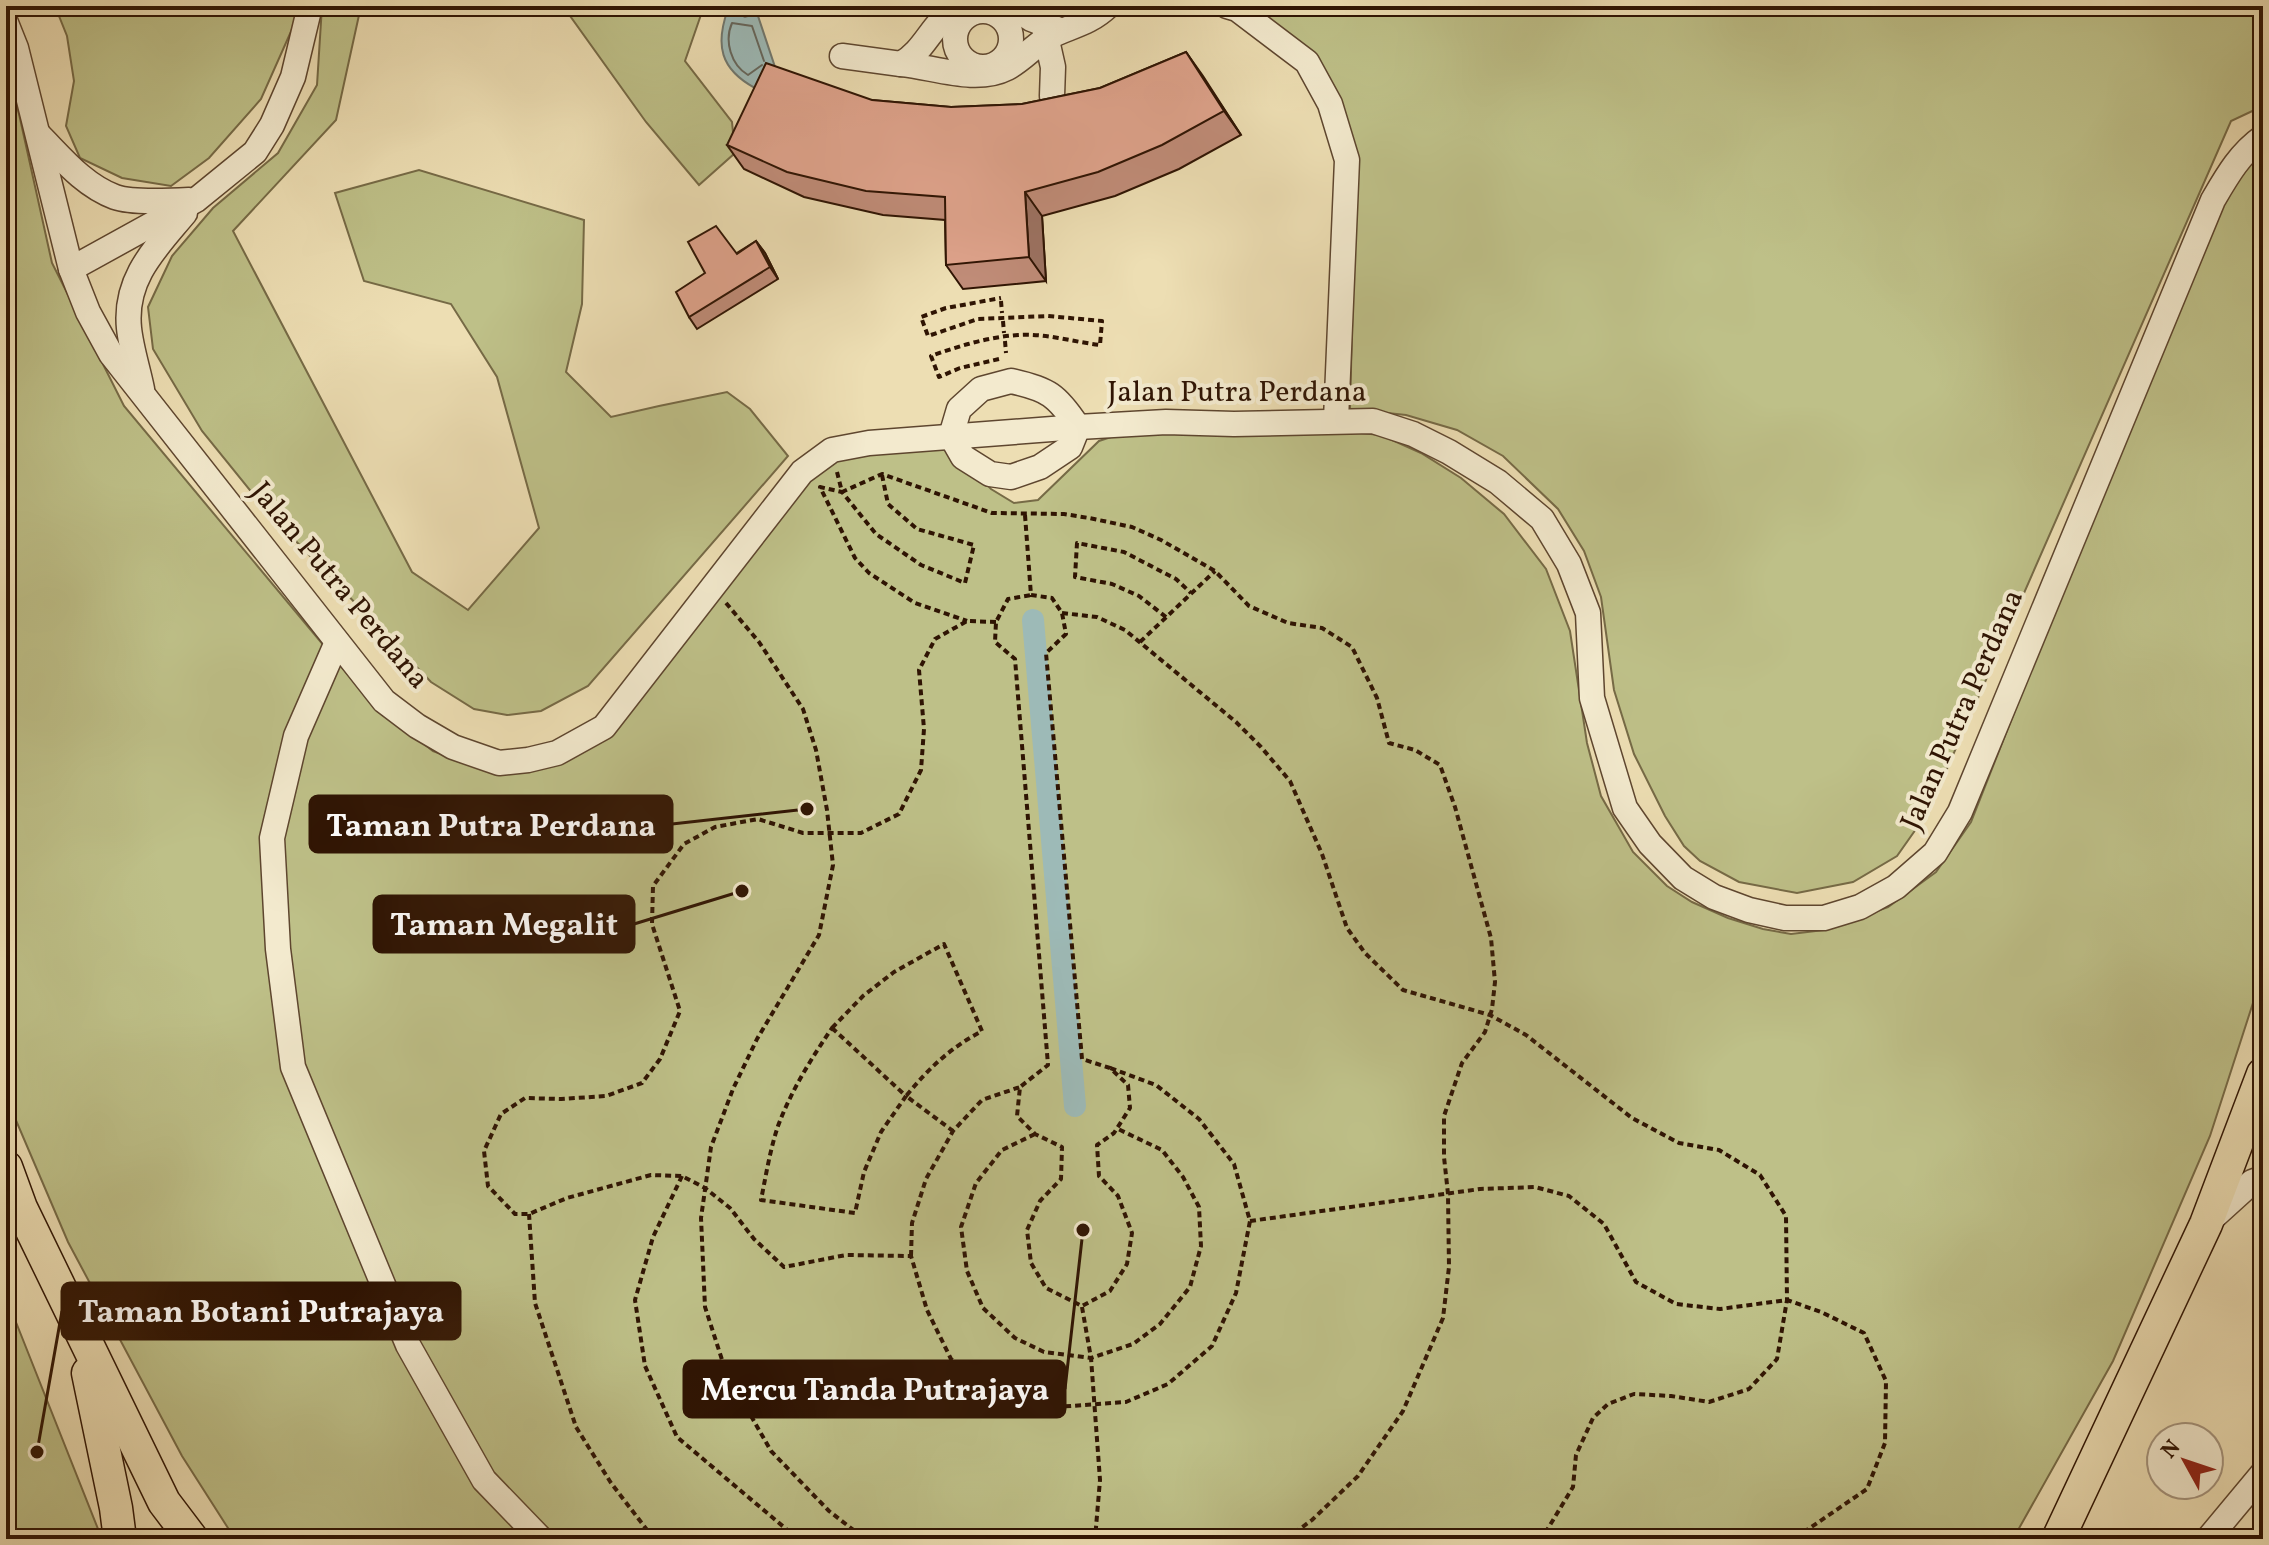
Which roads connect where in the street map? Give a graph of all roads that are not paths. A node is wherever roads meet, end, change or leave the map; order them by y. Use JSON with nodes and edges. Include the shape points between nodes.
{"nodes":[{"id":1,"x":310,"y":6,"type":"edge"},
{"id":2,"x":1011,"y":6,"type":"edge"},
{"id":3,"x":1108,"y":6,"type":"edge"},
{"id":4,"x":1227,"y":6,"type":"edge"},
{"id":5,"x":971,"y":9,"type":"edge"},
{"id":6,"x":6,"y":23,"type":"edge"},
{"id":7,"x":1051,"y":31,"type":"junction"},
{"id":8,"x":842,"y":56,"type":"dead end"},
{"id":9,"x":901,"y":64,"type":"junction"},
{"id":10,"x":1052,"y":96,"type":"edge"},
{"id":11,"x":37,"y":134,"type":"junction"},
{"id":12,"x":2263,"y":137,"type":"edge"},
{"id":13,"x":196,"y":200,"type":"junction"},
{"id":14,"x":71,"y":269,"type":"junction"},
{"id":15,"x":143,"y":395,"type":"junction"},
{"id":16,"x":1336,"y":420,"type":"junction"},
{"id":17,"x":1078,"y":427,"type":"junction"},
{"id":18,"x":951,"y":436,"type":"junction"},
{"id":19,"x":337,"y":642,"type":"junction"},
{"id":20,"x":2263,"y":1074,"type":"edge"},
{"id":21,"x":6,"y":1167,"type":"edge"},
{"id":22,"x":2263,"y":1178,"type":"edge"},
{"id":23,"x":2206,"y":1224,"type":"junction"},
{"id":24,"x":78,"y":1328,"type":"junction"},
{"id":25,"x":2263,"y":1473,"type":"edge"},
{"id":26,"x":164,"y":1502,"type":"junction"},
{"id":27,"x":120,"y":1539,"type":"edge"},
{"id":28,"x":168,"y":1539,"type":"edge"},
{"id":29,"x":192,"y":1539,"type":"edge"},
{"id":30,"x":541,"y":1539,"type":"edge"},
{"id":31,"x":2058,"y":1539,"type":"edge"},
{"id":32,"x":2208,"y":1539,"type":"edge"}],
"edges":[{"from":1,"to":13,"type":"street","via":[[293,77],[272,125],[255,152]]},
{"from":2,"to":7,"type":"street"},
{"from":3,"to":7,"type":"street","via":[[1080,26]]},
{"from":4,"to":16,"type":"street","via":[[1307,62],[1330,104],[1347,160]]},
{"from":5,"to":9,"type":"street","via":[[954,11],[942,20],[919,51]]},
{"from":6,"to":11,"type":"street","name":"Jalan Putra Perdana"},
{"from":7,"to":9,"type":"street","via":[[1019,60],[987,74]]},
{"from":7,"to":10,"type":"street"},
{"from":8,"to":9,"type":"street"},
{"from":11,"to":13,"type":"street","via":[[81,177],[116,198]]},
{"from":11,"to":14,"type":"street","name":"Jalan Putra Perdana"},
{"from":12,"to":16,"type":"street","name":"Jalan Putra Perdana","via":[[2250,146],[2213,200],[1960,812],[1935,853],[1896,887],[1860,907],[1824,918],[1785,918],[1714,897],[1683,878],[1650,844],[1625,808],[1592,698],[1588,613],[1569,564],[1542,519],[1498,482],[1413,434],[1373,421]]},
{"from":13,"to":14,"type":"street"},
{"from":13,"to":15,"type":"street","via":[[146,260],[131,292],[129,327]]},
{"from":14,"to":15,"type":"street","name":"Jalan Putra Perdana","via":[[111,354]]},
{"from":15,"to":19,"type":"street","name":"Jalan Putra Perdana"},
{"from":16,"to":17,"type":"street","name":"Jalan Putra Perdana"},
{"from":17,"to":18,"type":"street","name":"Jalan Putra Perdana"},
{"from":17,"to":18,"type":"street","via":[[1070,447],[1040,467],[1011,477],[990,474],[963,457]]},
{"from":17,"to":18,"type":"street","via":[[1063,404],[1040,388],[1011,381],[981,389],[959,409]]},
{"from":18,"to":19,"type":"street","name":"Jalan Putra Perdana","via":[[832,450],[802,472],[604,727],[557,753],[499,763],[453,747],[384,701]]},
{"from":19,"to":30,"type":"street","via":[[296,736],[272,838],[278,949],[293,1067],[408,1345],[484,1480]]},
{"from":20,"to":23,"type":"main road"},
{"from":21,"to":24,"type":"main road"},
{"from":22,"to":23,"type":"street"},
{"from":23,"to":31,"type":"main road"},
{"from":24,"to":26,"type":"main road"},
{"from":24,"to":27,"type":"main road"},
{"from":25,"to":32,"type":"street"},
{"from":26,"to":28,"type":"main road"},
{"from":26,"to":29,"type":"main road"}]}
